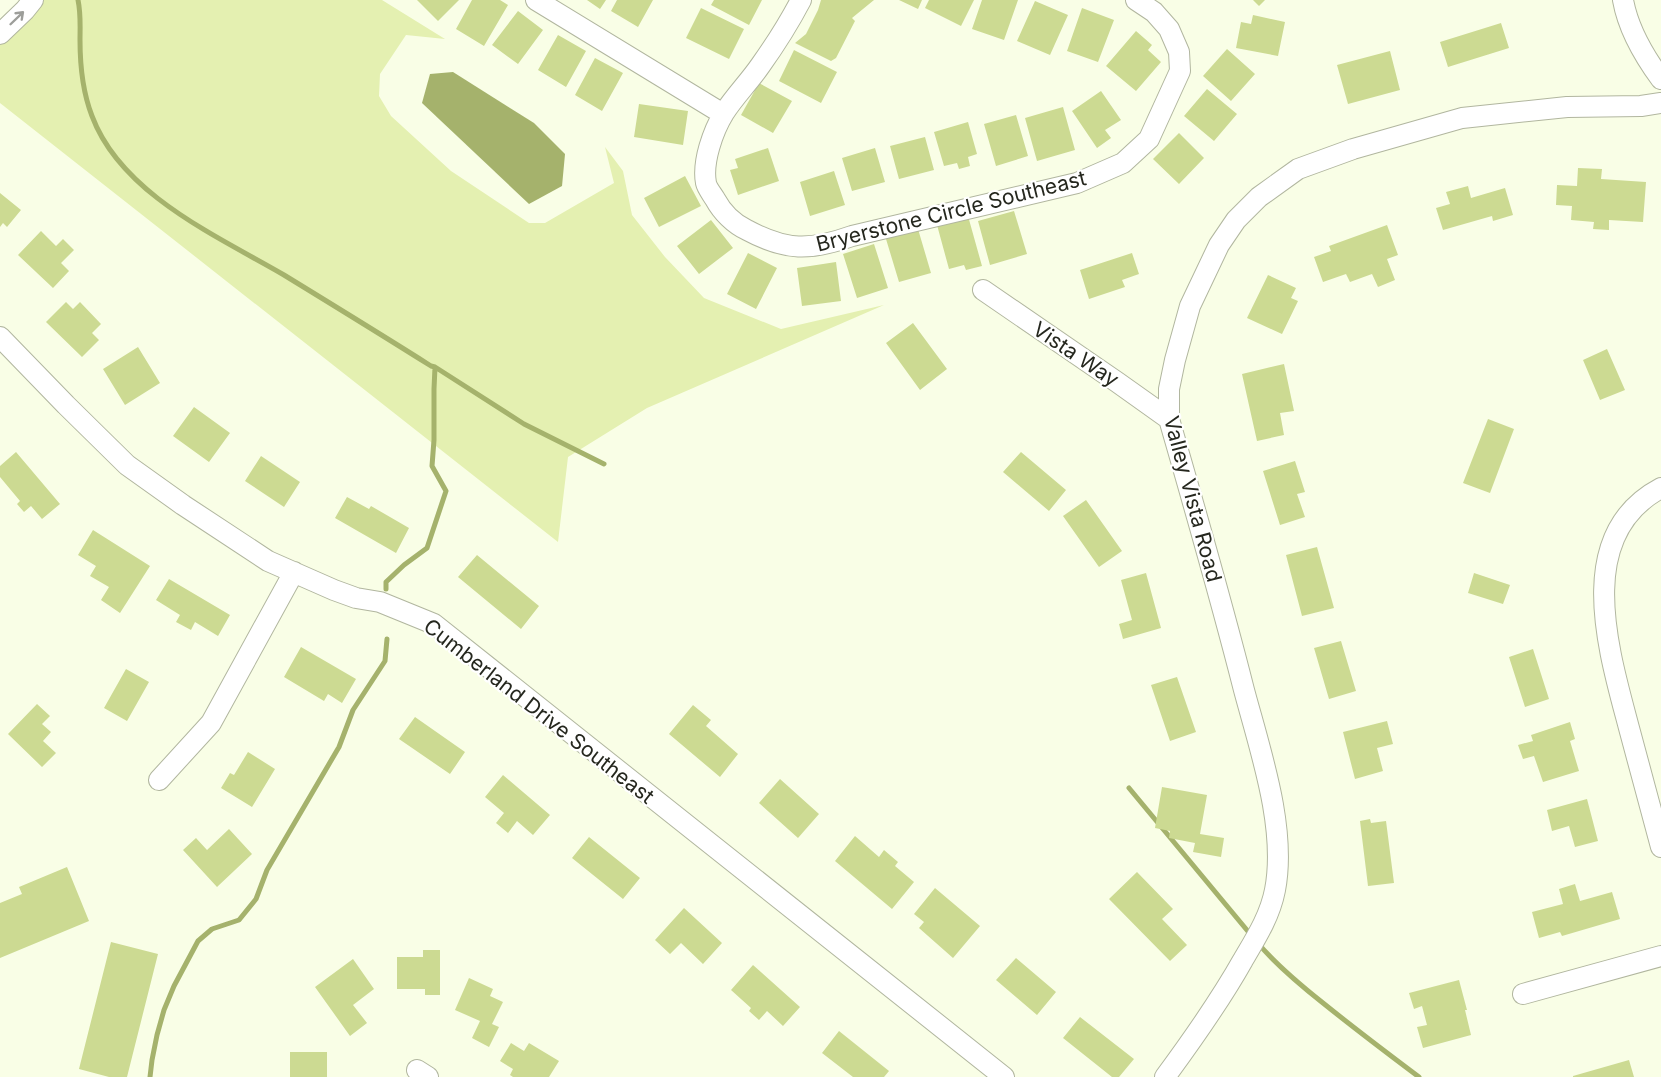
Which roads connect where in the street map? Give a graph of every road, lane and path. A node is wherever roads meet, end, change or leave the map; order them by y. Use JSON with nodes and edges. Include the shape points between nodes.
{"nodes":[{"id":1,"x":33,"y":0,"type":"edge"},
{"id":2,"x":536,"y":0,"type":"edge"},
{"id":3,"x":801,"y":0,"type":"edge"},
{"id":4,"x":1136,"y":0,"type":"edge"},
{"id":5,"x":1623,"y":0,"type":"edge"},
{"id":6,"x":0,"y":34,"type":"edge"},
{"id":7,"x":1661,"y":79,"type":"edge"},
{"id":8,"x":1661,"y":103,"type":"edge"},
{"id":9,"x":723,"y":114,"type":"junction"},
{"id":10,"x":982,"y":290,"type":"dead end"},
{"id":11,"x":0,"y":337,"type":"edge"},
{"id":12,"x":1169,"y":419,"type":"junction"},
{"id":13,"x":1661,"y":488,"type":"edge"},
{"id":14,"x":294,"y":572,"type":"junction"},
{"id":15,"x":159,"y":780,"type":"dead end"},
{"id":16,"x":1661,"y":847,"type":"edge"},
{"id":17,"x":1661,"y":956,"type":"edge"},
{"id":18,"x":1523,"y":994,"type":"dead end"},
{"id":19,"x":1004,"y":1077,"type":"edge"},
{"id":20,"x":1165,"y":1077,"type":"edge"}],
"edges":[{"from":6,"to":1,"type":"street","one_way":true},
{"from":2,"to":9,"type":"street"},
{"from":3,"to":9,"type":"street","name":"Bryerstone Circle Southeast","via":[[760,67]]},
{"from":4,"to":9,"type":"street","name":"Bryerstone Circle Southeast","via":[[1154,12],[1169,30],[1179,52],[1180,71],[1149,139],[1123,163],[1077,183],[829,244],[783,246],[740,226],[720,208],[706,184],[707,155]]},
{"from":5,"to":7,"type":"street","via":[[1635,36]]},
{"from":8,"to":12,"type":"street","name":"Valley Vista Road","via":[[1567,106],[1462,118],[1298,169],[1259,197],[1236,220],[1219,246],[1190,306],[1174,360]]},
{"from":10,"to":12,"type":"street","name":"Vista Way"},
{"from":11,"to":14,"type":"street","name":"Cumberland Drive Southeast","via":[[127,465],[268,561]]},
{"from":12,"to":20,"type":"street","name":"Valley Vista Road","via":[[1261,752],[1273,805],[1278,864],[1275,891],[1257,937],[1222,997]]},
{"from":13,"to":16,"type":"street","via":[[1640,501],[1614,538],[1607,556],[1604,609],[1612,664]]},
{"from":14,"to":15,"type":"street","via":[[211,723]]},
{"from":14,"to":19,"type":"street","name":"Cumberland Drive Southeast","via":[[434,624]]},
{"from":17,"to":18,"type":"street"}]}
